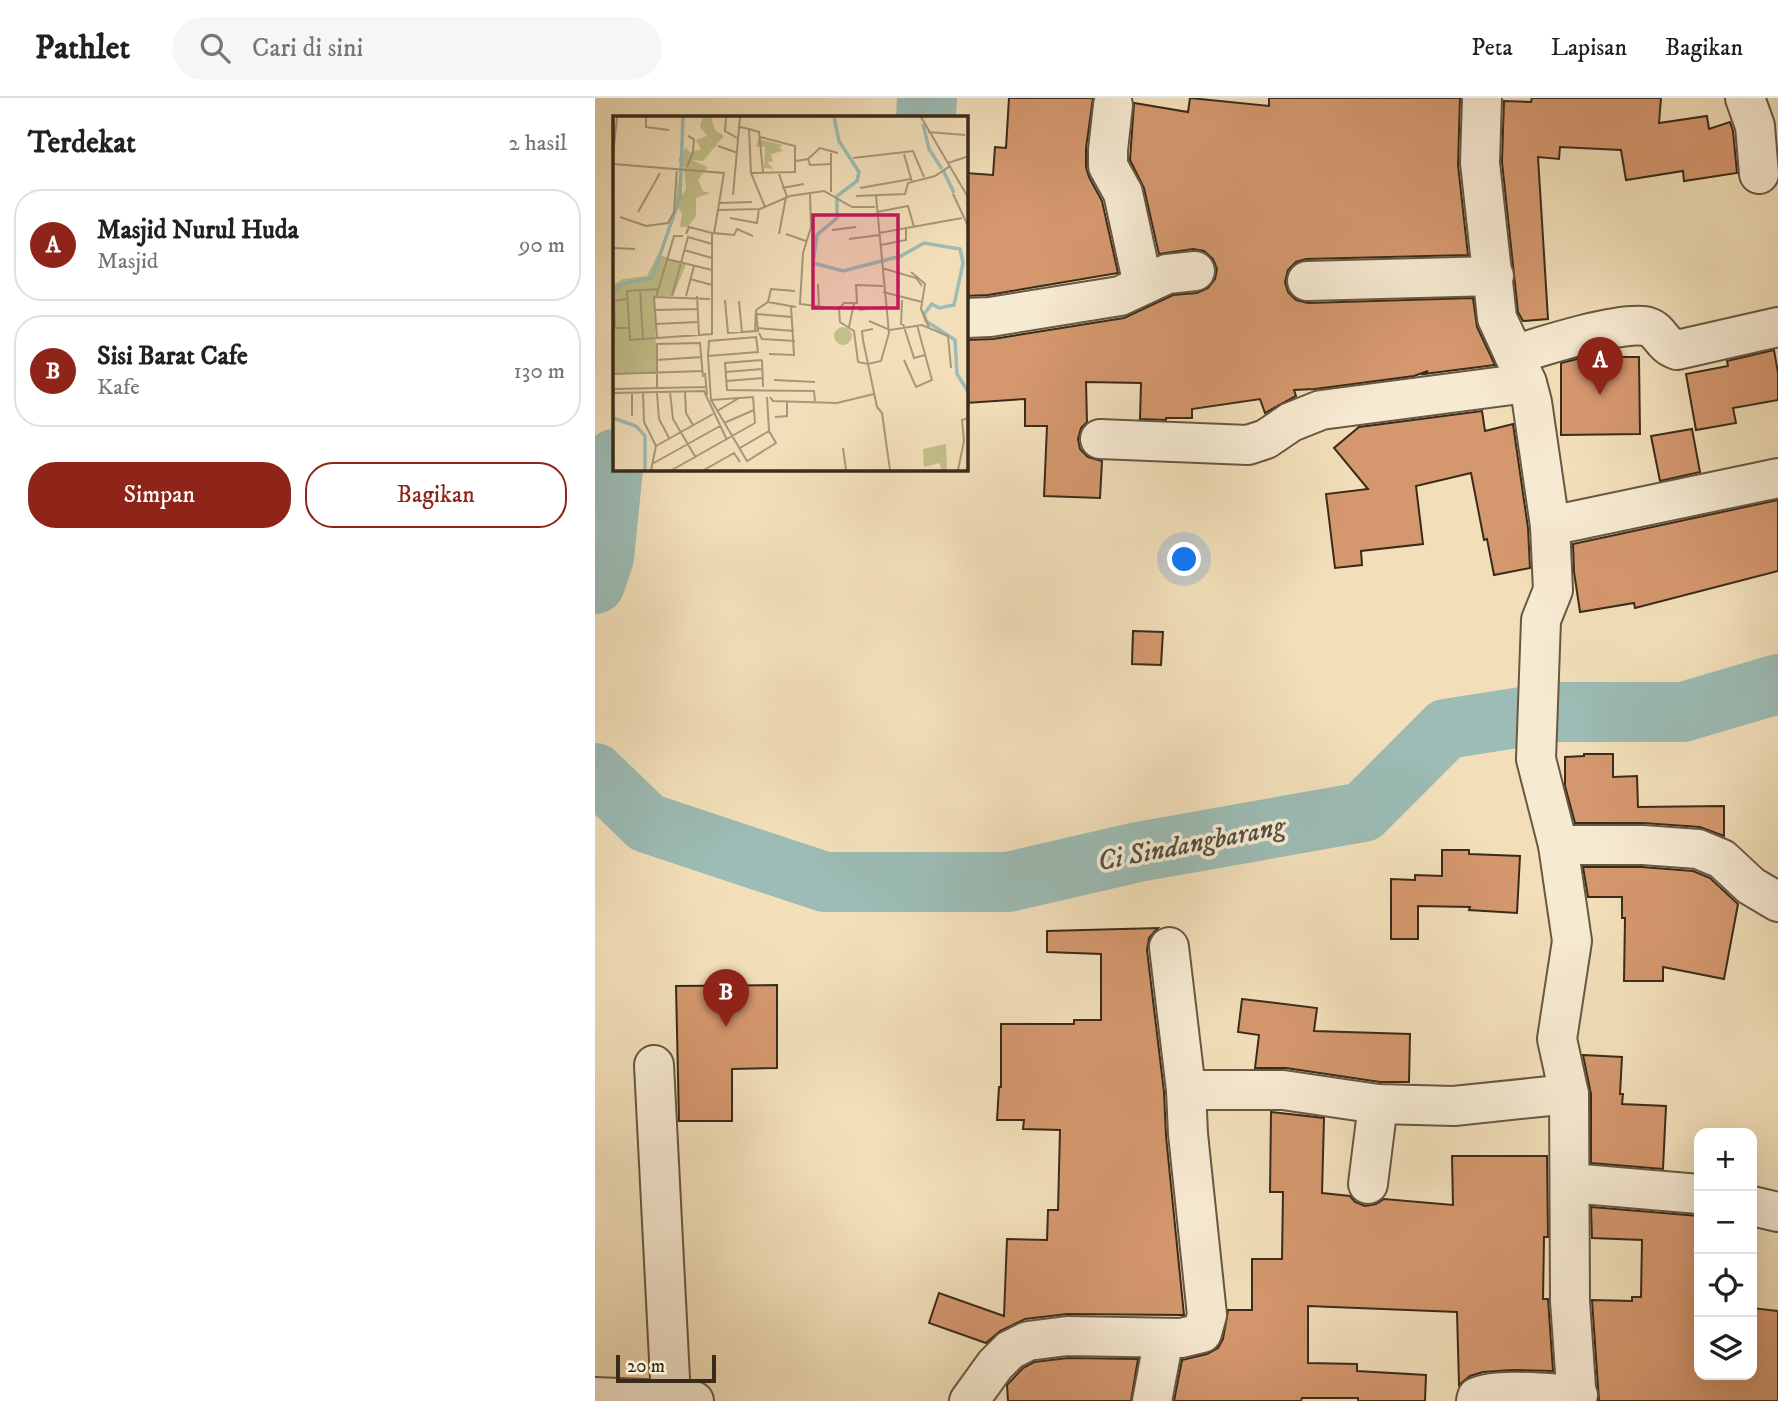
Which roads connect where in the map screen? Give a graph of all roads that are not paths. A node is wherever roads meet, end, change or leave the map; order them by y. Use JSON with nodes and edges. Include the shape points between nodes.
{"nodes":[{"id":1,"x":1482,"y":98,"type":"edge"},
{"id":2,"x":1745,"y":98,"type":"edge"},
{"id":3,"x":1113,"y":104,"type":"dead end"},
{"id":4,"x":1759,"y":174,"type":"dead end"},
{"id":5,"x":1195,"y":271,"type":"dead end"},
{"id":6,"x":1494,"y":276,"type":"junction"},
{"id":7,"x":1307,"y":281,"type":"dead end"},
{"id":8,"x":1143,"y":285,"type":"junction"},
{"id":9,"x":968,"y":318,"type":"edge"},
{"id":10,"x":1778,"y":327,"type":"edge"},
{"id":11,"x":1520,"y":369,"type":"junction"},
{"id":12,"x":1100,"y":439,"type":"dead end"},
{"id":13,"x":1778,"y":478,"type":"edge"},
{"id":14,"x":1550,"y":526,"type":"junction"},
{"id":15,"x":1558,"y":845,"type":"junction"},
{"id":16,"x":1778,"y":902,"type":"edge"},
{"id":17,"x":1169,"y":947,"type":"dead end"},
{"id":18,"x":654,"y":1065,"type":"dead end"},
{"id":19,"x":1186,"y":1090,"type":"junction"},
{"id":20,"x":1569,"y":1094,"type":"junction"},
{"id":21,"x":1378,"y":1104,"type":"junction"},
{"id":22,"x":1570,"y":1183,"type":"junction"},
{"id":23,"x":1368,"y":1184,"type":"dead end"},
{"id":24,"x":1694,"y":1194,"type":"edge"},
{"id":25,"x":1757,"y":1207,"type":"edge"},
{"id":26,"x":1778,"y":1212,"type":"edge"},
{"id":27,"x":1164,"y":1338,"type":"junction"},
{"id":28,"x":595,"y":1396,"type":"edge"},
{"id":29,"x":1578,"y":1398,"type":"edge"},
{"id":30,"x":682,"y":1400,"type":"edge"},
{"id":31,"x":969,"y":1401,"type":"edge"},
{"id":32,"x":1152,"y":1401,"type":"edge"},
{"id":33,"x":1476,"y":1401,"type":"edge"}],
"edges":[{"from":1,"to":6,"type":"street","via":[[1481,163]]},
{"from":2,"to":4,"type":"street","via":[[1755,126]]},
{"from":3,"to":8,"type":"street","via":[[1108,166],[1123,193]]},
{"from":5,"to":8,"type":"street","via":[[1167,274]]},
{"from":6,"to":7,"type":"street"},
{"from":6,"to":11,"type":"street","via":[[1497,318]]},
{"from":8,"to":9,"type":"street","via":[[1120,296]]},
{"from":10,"to":11,"type":"street","via":[[1677,350],[1667,347],[1647,326],[1618,328],[1566,339]]},
{"from":11,"to":12,"type":"street","via":[[1321,410],[1248,445]]},
{"from":11,"to":14,"type":"street","via":[[1538,437]]},
{"from":13,"to":14,"type":"street"},
{"from":14,"to":15,"type":"street","via":[[1553,590],[1541,620],[1536,759]]},
{"from":15,"to":16,"type":"street","via":[[1698,849],[1722,859],[1751,886]]},
{"from":15,"to":20,"type":"street","via":[[1571,941],[1557,1038]]},
{"from":17,"to":19,"type":"street"},
{"from":18,"to":30,"type":"street"},
{"from":19,"to":21,"type":"street","via":[[1283,1090]]},
{"from":19,"to":27,"type":"street","via":[[1207,1315],[1202,1333]]},
{"from":20,"to":21,"type":"street","via":[[1454,1106]]},
{"from":20,"to":22,"type":"street"},
{"from":21,"to":23,"type":"street"},
{"from":22,"to":24,"type":"street"},
{"from":22,"to":29,"type":"street","via":[[1570,1301]]},
{"from":25,"to":26,"type":"street"},
{"from":27,"to":31,"type":"street","via":[[1067,1336],[1028,1341],[995,1365]]},
{"from":27,"to":32,"type":"street"},
{"from":28,"to":30,"type":"street"},
{"from":29,"to":33,"type":"street","via":[[1498,1392],[1484,1393]]}]}
